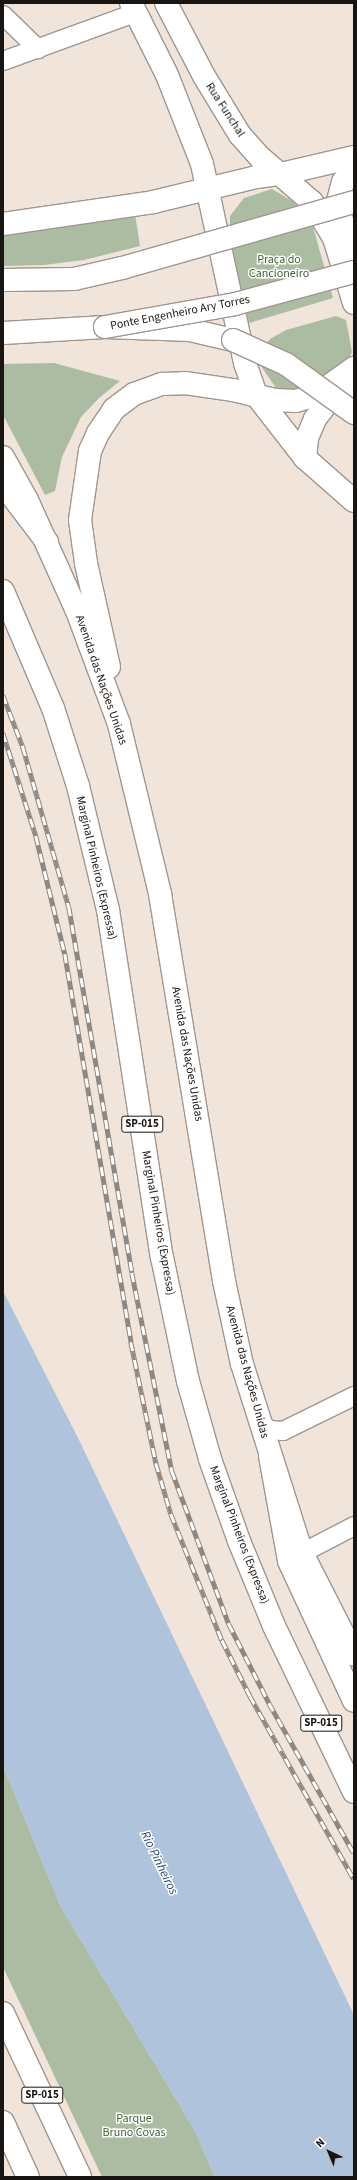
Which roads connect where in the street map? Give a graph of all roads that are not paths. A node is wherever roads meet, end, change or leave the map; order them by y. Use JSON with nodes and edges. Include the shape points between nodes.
{"nodes":[{"id":1,"x":170,"y":4,"type":"edge"},
{"id":2,"x":133,"y":8,"type":"edge"},
{"id":3,"x":3,"y":14,"type":"edge"},
{"id":4,"x":38,"y":49,"type":"junction"},
{"id":5,"x":3,"y":61,"type":"edge"},
{"id":6,"x":354,"y":158,"type":"edge"},
{"id":7,"x":354,"y":167,"type":"edge"},
{"id":8,"x":281,"y":174,"type":"junction"},
{"id":9,"x":208,"y":190,"type":"junction"},
{"id":10,"x":354,"y":202,"type":"edge"},
{"id":11,"x":3,"y":224,"type":"edge"},
{"id":12,"x":354,"y":256,"type":"edge"},
{"id":13,"x":354,"y":272,"type":"edge"},
{"id":14,"x":3,"y":280,"type":"edge"},
{"id":15,"x":354,"y":303,"type":"edge"},
{"id":16,"x":105,"y":327,"type":"junction"},
{"id":17,"x":3,"y":333,"type":"edge"},
{"id":18,"x":354,"y":368,"type":"edge"},
{"id":19,"x":354,"y":390,"type":"edge"},
{"id":20,"x":256,"y":395,"type":"junction"},
{"id":21,"x":354,"y":413,"type":"edge"},
{"id":22,"x":3,"y":457,"type":"edge"},
{"id":23,"x":305,"y":458,"type":"junction"},
{"id":24,"x":3,"y":484,"type":"edge"},
{"id":25,"x":354,"y":501,"type":"edge"},
{"id":26,"x":47,"y":542,"type":"junction"},
{"id":27,"x":3,"y":591,"type":"edge"},
{"id":28,"x":119,"y":724,"type":"junction"},
{"id":29,"x":354,"y":1396,"type":"edge"},
{"id":30,"x":260,"y":1422,"type":"junction"},
{"id":31,"x":270,"y":1456,"type":"junction"},
{"id":32,"x":354,"y":1526,"type":"edge"},
{"id":33,"x":302,"y":1553,"type":"junction"},
{"id":34,"x":354,"y":1656,"type":"edge"},
{"id":35,"x":354,"y":1701,"type":"edge"},
{"id":36,"x":354,"y":1792,"type":"edge"},
{"id":37,"x":3,"y":2013,"type":"edge"},
{"id":38,"x":3,"y":2122,"type":"edge"},
{"id":39,"x":28,"y":2177,"type":"edge"},
{"id":40,"x":80,"y":2177,"type":"edge"}],
"edges":[{"from":1,"to":8,"type":"main road","name":"Rua Funchal","via":[[204,76],[240,134],[261,158]]},
{"from":2,"to":4,"type":"street"},
{"from":2,"to":9,"type":"main road","via":[[182,110],[202,164]]},
{"from":3,"to":4,"type":"street"},
{"from":4,"to":5,"type":"street"},
{"from":6,"to":8,"type":"main road"},
{"from":7,"to":12,"type":"main road","via":[[343,182],[337,205]]},
{"from":8,"to":9,"type":"main road","via":[[256,177]]},
{"from":8,"to":15,"type":"main road","name":"Rua Funchal","via":[[312,202],[334,238]]},
{"from":9,"to":11,"type":"main road","via":[[153,202]]},
{"from":9,"to":20,"type":"main road","via":[[245,363]]},
{"from":10,"to":14,"type":"main road","bridge":true,"via":[[81,277]]},
{"from":13,"to":16,"type":"main road","name":"Ponte Engenheiro Ary Torres","bridge":true,"via":[[234,304]]},
{"from":16,"to":17,"type":"main road","name":"Ponte Engenheiro Ary Torres"},
{"from":16,"to":21,"type":"main road","bridge":true,"via":[[190,330],[233,340],[286,364]]},
{"from":18,"to":20,"type":"main road","via":[[316,395],[296,401],[275,400]]},
{"from":19,"to":23,"type":"main road","via":[[344,392],[327,403],[315,419],[307,438]]},
{"from":20,"to":23,"type":"main road"},
{"from":20,"to":28,"type":"main road","via":[[184,383],[162,384],[134,394],[114,409],[90,451],[80,520],[86,563],[103,633]]},
{"from":22,"to":26,"type":"main road","name":"Avenida das Nações Unidas"},
{"from":23,"to":25,"type":"main road"},
{"from":24,"to":26,"type":"main road"},
{"from":26,"to":28,"type":"main road","name":"Avenida das Nações Unidas","via":[[77,611]]},
{"from":27,"to":36,"type":"main road","name":"Marginal Pinheiros (Expressa)","number":"SP-015","via":[[53,708],[78,786],[108,910],[162,1257],[188,1380],[206,1445],[239,1541],[274,1626]]},
{"from":28,"to":30,"type":"main road","name":"Avenida das Nações Unidas","via":[[160,894],[224,1281],[242,1364]]},
{"from":29,"to":30,"type":"street","via":[[283,1431],[270,1430]]},
{"from":30,"to":31,"type":"main road","name":"Avenida das Nações Unidas"},
{"from":31,"to":33,"type":"main road","name":"Avenida das Nações Unidas"},
{"from":31,"to":35,"type":"main road","via":[[289,1561]]},
{"from":32,"to":33,"type":"street"},
{"from":33,"to":34,"type":"main road","name":"Avenida das Nações Unidas"},
{"from":37,"to":40,"type":"main road","number":"SP-015"},
{"from":38,"to":39,"type":"main road"}]}
